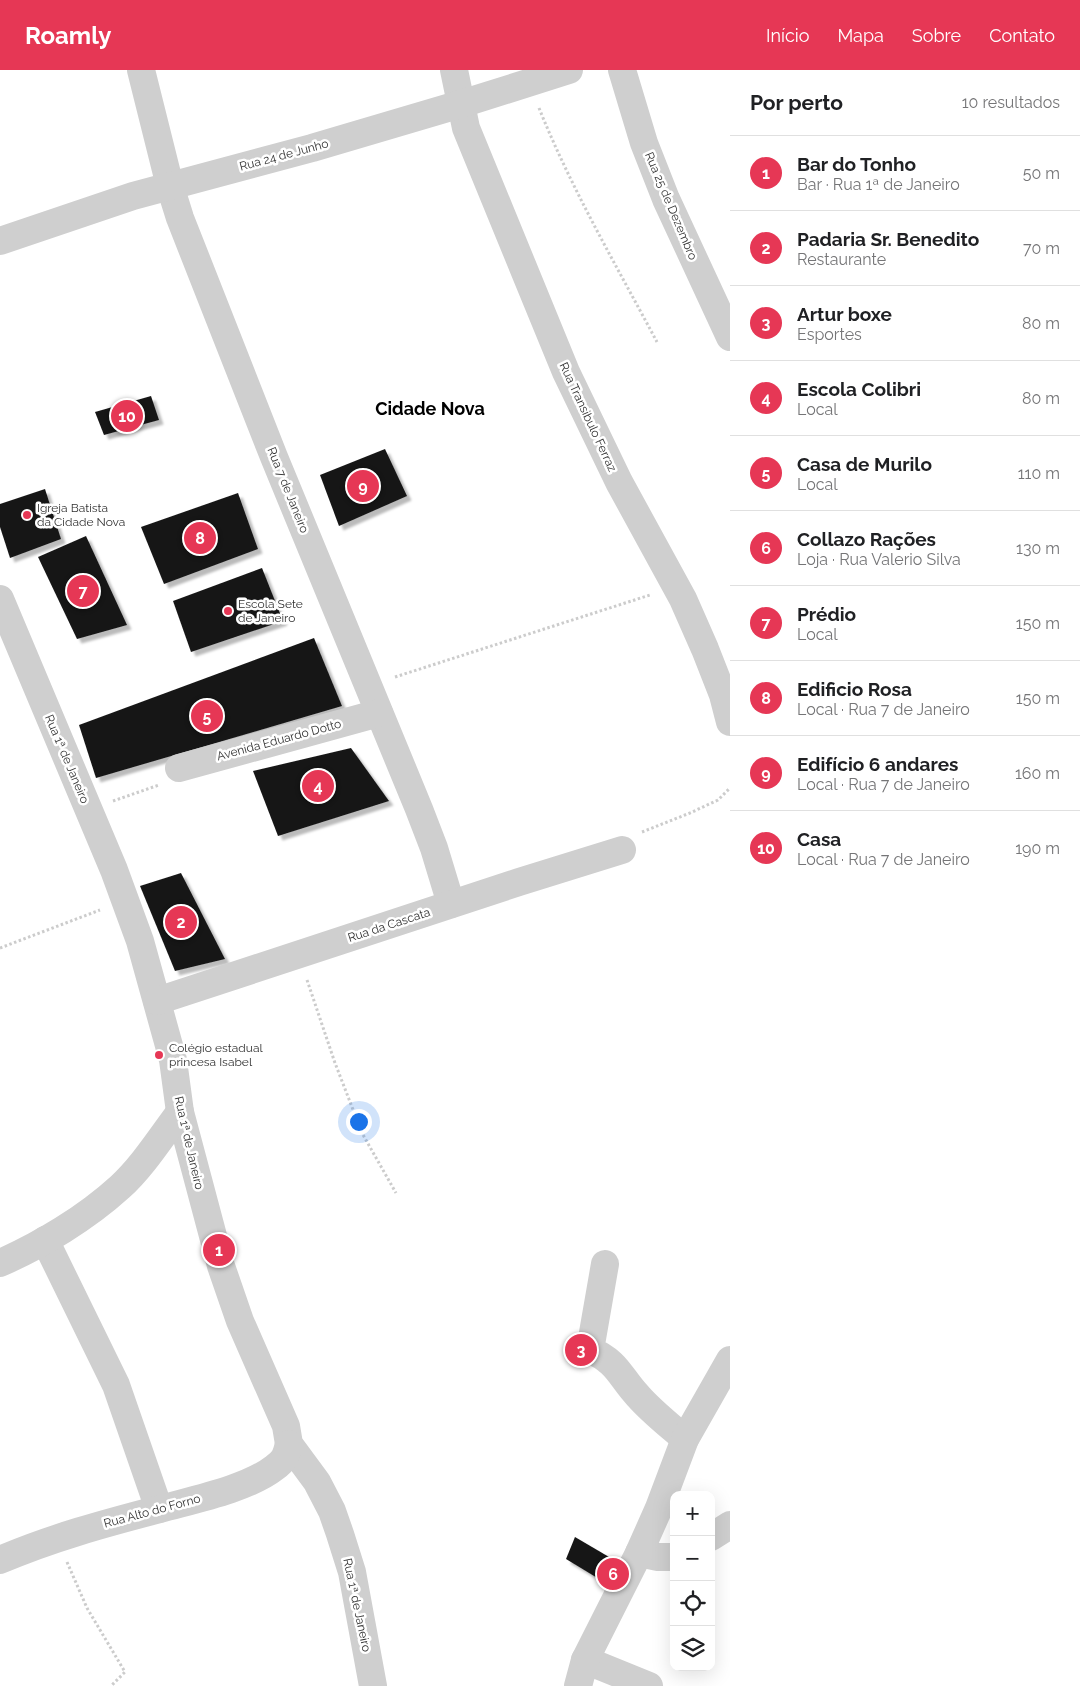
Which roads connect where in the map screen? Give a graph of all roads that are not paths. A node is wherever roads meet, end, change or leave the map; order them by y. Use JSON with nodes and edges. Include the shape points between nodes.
{"nodes":[{"id":1,"x":141,"y":70,"type":"edge"},
{"id":2,"x":454,"y":70,"type":"edge"},
{"id":3,"x":568,"y":70,"type":"edge"},
{"id":4,"x":622,"y":70,"type":"edge"},
{"id":5,"x":461,"y":104,"type":"junction"},
{"id":6,"x":170,"y":186,"type":"junction"},
{"id":7,"x":0,"y":241,"type":"edge"},
{"id":8,"x":730,"y":337,"type":"edge"},
{"id":9,"x":0,"y":599,"type":"edge"},
{"id":10,"x":379,"y":713,"type":"junction"},
{"id":11,"x":730,"y":722,"type":"edge"},
{"id":12,"x":179,"y":768,"type":"road end"},
{"id":13,"x":622,"y":850,"type":"road end"},
{"id":14,"x":451,"y":904,"type":"junction"},
{"id":15,"x":157,"y":1001,"type":"junction"},
{"id":16,"x":180,"y":1112,"type":"junction"},
{"id":17,"x":45,"y":1240,"type":"junction"},
{"id":18,"x":0,"y":1264,"type":"edge"},
{"id":19,"x":605,"y":1264,"type":"dead end"},
{"id":20,"x":730,"y":1360,"type":"edge"},
{"id":21,"x":685,"y":1439,"type":"junction"},
{"id":22,"x":290,"y":1444,"type":"junction"},
{"id":23,"x":159,"y":1509,"type":"junction"},
{"id":24,"x":640,"y":1553,"type":"junction"},
{"id":25,"x":670,"y":1556,"type":"edge"},
{"id":26,"x":0,"y":1560,"type":"edge"},
{"id":27,"x":585,"y":1660,"type":"junction"},
{"id":28,"x":373,"y":1686,"type":"edge"},
{"id":29,"x":578,"y":1686,"type":"edge"},
{"id":30,"x":649,"y":1686,"type":"edge"}],
"edges":[{"from":1,"to":6,"type":"street","name":"Rua 7 de Janeiro"},
{"from":2,"to":5,"type":"street","name":"Rua Transibulo Ferraz"},
{"from":3,"to":5,"type":"street","name":"Rua 24 de Junho"},
{"from":4,"to":8,"type":"street","name":"Rua 25 de Dezembro","via":[[644,143],[666,199]]},
{"from":5,"to":6,"type":"street","name":"Rua 24 de Junho"},
{"from":5,"to":11,"type":"street","name":"Rua Transibulo Ferraz","via":[[466,128],[566,372],[619,482],[676,586],[705,649]]},
{"from":6,"to":7,"type":"street","name":"Rua 24 de Junho"},
{"from":6,"to":10,"type":"street","name":"Rua 7 de Janeiro","via":[[260,420]]},
{"from":9,"to":15,"type":"street","name":"Rua 1ª de Janeiro","via":[[125,900]]},
{"from":10,"to":12,"type":"street","name":"Avenida Eduardo Dotto"},
{"from":10,"to":14,"type":"street","name":"Rua 7 de Janeiro","via":[[434,848]]},
{"from":13,"to":14,"type":"street","name":"Rua da Cascata"},
{"from":14,"to":15,"type":"street","name":"Rua da Cascata"},
{"from":15,"to":16,"type":"street","name":"Rua 1ª de Janeiro","via":[[173,1060]]},
{"from":16,"to":17,"type":"street","via":[[120,1186],[86,1214]]},
{"from":16,"to":22,"type":"street","name":"Rua 1ª de Janeiro","via":[[221,1266],[240,1321],[286,1426]]},
{"from":17,"to":18,"type":"street"},
{"from":17,"to":23,"type":"street","via":[[116,1385]]},
{"from":19,"to":21,"type":"street","via":[[590,1350],[612,1363],[636,1394]]},
{"from":20,"to":21,"type":"street"},
{"from":21,"to":24,"type":"street"},
{"from":22,"to":23,"type":"street","name":"Rua Alto do Forno","via":[[285,1459],[259,1478]]},
{"from":22,"to":28,"type":"street","name":"Rua 1ª de Janeiro","via":[[317,1482],[334,1518],[352,1572]]},
{"from":23,"to":26,"type":"street","name":"Rua Alto do Forno","via":[[29,1547]]},
{"from":24,"to":25,"type":"street"},
{"from":24,"to":27,"type":"street"},
{"from":27,"to":29,"type":"street"},
{"from":27,"to":30,"type":"street"}]}
